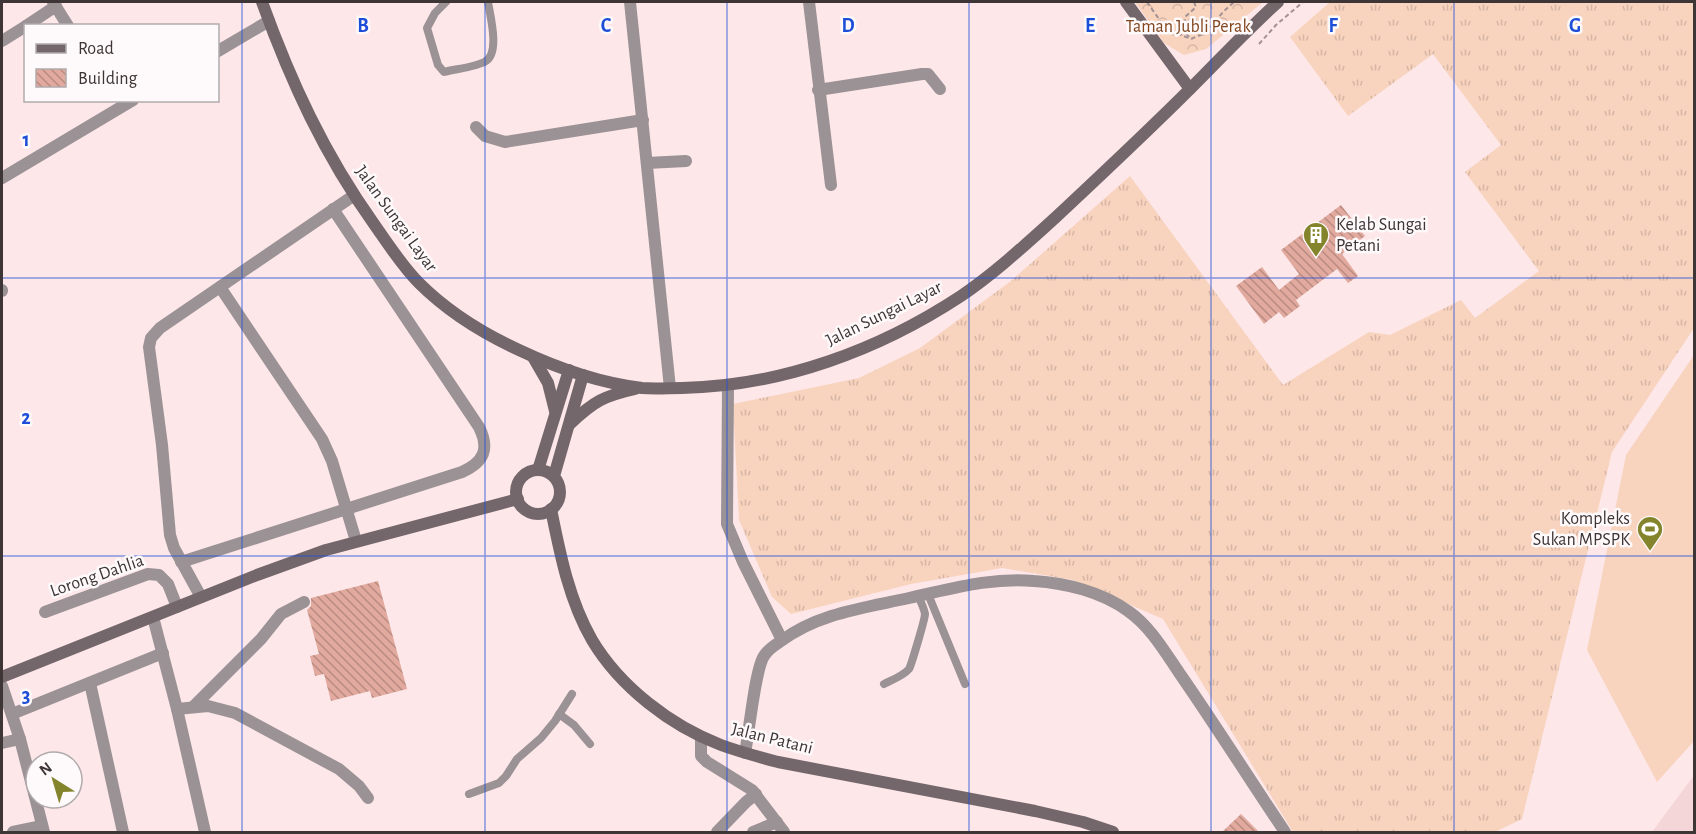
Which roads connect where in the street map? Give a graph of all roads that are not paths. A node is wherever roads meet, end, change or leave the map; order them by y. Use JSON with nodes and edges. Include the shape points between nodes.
{"nodes":[{"id":1,"x":262,"y":2,"type":"edge"},
{"id":2,"x":446,"y":2,"type":"edge"},
{"id":3,"x":488,"y":2,"type":"edge"},
{"id":4,"x":630,"y":2,"type":"edge"},
{"id":5,"x":809,"y":2,"type":"edge"},
{"id":6,"x":1126,"y":2,"type":"edge"},
{"id":7,"x":1278,"y":2,"type":"edge"},
{"id":8,"x":55,"y":4,"type":"edge"},
{"id":9,"x":269,"y":21,"type":"junction"},
{"id":10,"x":29,"y":24,"type":"edge"},
{"id":11,"x":67,"y":24,"type":"edge"},
{"id":12,"x":24,"y":27,"type":"edge"},
{"id":13,"x":2,"y":41,"type":"edge"},
{"id":14,"x":219,"y":50,"type":"edge"},
{"id":15,"x":940,"y":89,"type":"dead end"},
{"id":16,"x":1190,"y":89,"type":"junction"},
{"id":17,"x":818,"y":90,"type":"junction"},
{"id":18,"x":117,"y":105,"type":"edge"},
{"id":19,"x":643,"y":120,"type":"junction"},
{"id":20,"x":476,"y":127,"type":"dead end"},
{"id":21,"x":686,"y":160,"type":"dead end"},
{"id":22,"x":647,"y":163,"type":"junction"},
{"id":23,"x":2,"y":178,"type":"edge"},
{"id":24,"x":831,"y":185,"type":"dead end"},
{"id":25,"x":353,"y":196,"type":"junction"},
{"id":26,"x":333,"y":209,"type":"junction"},
{"id":27,"x":220,"y":287,"type":"junction"},
{"id":28,"x":533,"y":357,"type":"junction"},
{"id":29,"x":569,"y":370,"type":"junction"},
{"id":30,"x":583,"y":375,"type":"junction"},
{"id":31,"x":728,"y":385,"type":"junction"},
{"id":32,"x":642,"y":388,"type":"junction"},
{"id":33,"x":670,"y":388,"type":"junction"},
{"id":34,"x":555,"y":415,"type":"junction"},
{"id":35,"x":569,"y":424,"type":"junction"},
{"id":36,"x":538,"y":470,"type":"junction"},
{"id":37,"x":554,"y":476,"type":"junction"},
{"id":38,"x":518,"y":499,"type":"junction"},
{"id":39,"x":345,"y":509,"type":"junction"},
{"id":40,"x":551,"y":509,"type":"junction"},
{"id":41,"x":356,"y":541,"type":"junction"},
{"id":42,"x":181,"y":562,"type":"junction"},
{"id":43,"x":923,"y":595,"type":"junction"},
{"id":44,"x":201,"y":597,"type":"junction"},
{"id":45,"x":304,"y":602,"type":"dead end"},
{"id":46,"x":177,"y":607,"type":"junction"},
{"id":47,"x":45,"y":612,"type":"dead end"},
{"id":48,"x":153,"y":617,"type":"junction"},
{"id":49,"x":782,"y":640,"type":"junction"},
{"id":50,"x":163,"y":653,"type":"junction"},
{"id":51,"x":2,"y":677,"type":"edge"},
{"id":52,"x":90,"y":683,"type":"junction"},
{"id":53,"x":884,"y":684,"type":"dead end"},
{"id":54,"x":965,"y":684,"type":"dead end"},
{"id":55,"x":2,"y":686,"type":"edge"},
{"id":56,"x":572,"y":694,"type":"dead end"},
{"id":57,"x":193,"y":707,"type":"junction"},
{"id":58,"x":177,"y":709,"type":"junction"},
{"id":59,"x":12,"y":714,"type":"junction"},
{"id":60,"x":559,"y":714,"type":"junction"},
{"id":61,"x":701,"y":737,"type":"junction"},
{"id":62,"x":20,"y":739,"type":"junction"},
{"id":63,"x":2,"y":743,"type":"edge"},
{"id":64,"x":590,"y":744,"type":"dead end"},
{"id":65,"x":745,"y":753,"type":"junction"},
{"id":66,"x":469,"y":794,"type":"dead end"},
{"id":67,"x":756,"y":794,"type":"junction"},
{"id":68,"x":368,"y":798,"type":"dead end"},
{"id":69,"x":781,"y":827,"type":"edge"},
{"id":70,"x":43,"y":829,"type":"edge"},
{"id":71,"x":13,"y":832,"type":"edge"},
{"id":72,"x":123,"y":832,"type":"edge"},
{"id":73,"x":205,"y":832,"type":"edge"},
{"id":74,"x":717,"y":832,"type":"edge"},
{"id":75,"x":753,"y":832,"type":"edge"},
{"id":76,"x":1113,"y":832,"type":"edge"},
{"id":77,"x":1285,"y":832,"type":"edge"}],
"edges":[{"from":1,"to":9,"type":"main road","name":"Jalan Sungai Layar"},
{"from":2,"to":3,"type":"lane","via":[[427,28],[438,65],[444,72],[486,62],[492,53]]},
{"from":4,"to":19,"type":"street"},
{"from":5,"to":17,"type":"street"},
{"from":6,"to":16,"type":"main road"},
{"from":7,"to":16,"type":"main road","name":"Jalan Sungai Layar"},
{"from":8,"to":10,"type":"street"},
{"from":8,"to":11,"type":"street"},
{"from":9,"to":14,"type":"street"},
{"from":9,"to":25,"type":"main road","name":"Jalan Sungai Layar","via":[[311,122]]},
{"from":12,"to":13,"type":"street"},
{"from":15,"to":17,"type":"street","via":[[928,74],[922,74]]},
{"from":16,"to":31,"type":"main road","name":"Jalan Sungai Layar","via":[[1006,262],[963,295],[849,354],[783,375]]},
{"from":17,"to":24,"type":"street"},
{"from":18,"to":23,"type":"street"},
{"from":19,"to":20,"type":"street","via":[[505,142],[485,136]]},
{"from":19,"to":22,"type":"street"},
{"from":21,"to":22,"type":"street"},
{"from":22,"to":33,"type":"street"},
{"from":25,"to":26,"type":"street"},
{"from":25,"to":28,"type":"main road","name":"Jalan Sungai Layar","via":[[418,282],[472,326]]},
{"from":26,"to":27,"type":"street"},
{"from":26,"to":39,"type":"street","via":[[479,426],[484,442],[481,458],[474,466]]},
{"from":27,"to":39,"type":"street","via":[[322,439]]},
{"from":27,"to":42,"type":"street","via":[[155,332],[149,347],[170,535]]},
{"from":28,"to":29,"type":"main road","name":"Jalan Sungai Layar"},
{"from":28,"to":34,"type":"main road","via":[[548,383]]},
{"from":29,"to":30,"type":"main road","name":"Jalan Sungai Layar"},
{"from":29,"to":34,"type":"main road"},
{"from":30,"to":32,"type":"main road","name":"Jalan Sungai Layar"},
{"from":30,"to":35,"type":"main road"},
{"from":31,"to":33,"type":"main road","name":"Jalan Sungai Layar"},
{"from":31,"to":49,"type":"street","via":[[727,524]]},
{"from":32,"to":33,"type":"main road","name":"Jalan Sungai Layar"},
{"from":32,"to":35,"type":"main road","via":[[597,401]]},
{"from":34,"to":36,"type":"main road"},
{"from":35,"to":37,"type":"main road"},
{"from":36,"to":37,"type":"main road"},
{"from":36,"to":38,"type":"main road","via":[[521,479],[516,491]]},
{"from":37,"to":40,"type":"main road","via":[[560,496]]},
{"from":38,"to":40,"type":"main road","via":[[529,512],[538,514]]},
{"from":38,"to":41,"type":"main road"},
{"from":39,"to":41,"type":"street"},
{"from":39,"to":42,"type":"street"},
{"from":40,"to":61,"type":"main road","name":"Jalan Patani","via":[[570,588],[600,653],[649,704]]},
{"from":41,"to":44,"type":"main road"},
{"from":42,"to":44,"type":"street"},
{"from":43,"to":49,"type":"street","via":[[829,616]]},
{"from":43,"to":53,"type":"lane","via":[[924,621],[911,666]]},
{"from":43,"to":54,"type":"lane"},
{"from":43,"to":77,"type":"street","via":[[982,582],[1033,580],[1073,587],[1122,606],[1143,623],[1170,660]]},
{"from":44,"to":46,"type":"main road"},
{"from":45,"to":57,"type":"street","via":[[281,614]]},
{"from":46,"to":47,"type":"street","name":"Lorong Dahlia","via":[[168,584],[159,575],[148,574]]},
{"from":46,"to":48,"type":"main road"},
{"from":48,"to":50,"type":"street"},
{"from":48,"to":51,"type":"main road"},
{"from":49,"to":65,"type":"street","via":[[760,664]]},
{"from":50,"to":52,"type":"street"},
{"from":50,"to":58,"type":"street"},
{"from":52,"to":59,"type":"street"},
{"from":52,"to":72,"type":"street"},
{"from":55,"to":59,"type":"street"},
{"from":56,"to":60,"type":"lane"},
{"from":57,"to":58,"type":"street"},
{"from":57,"to":68,"type":"street","via":[[214,706],[235,713],[339,769]]},
{"from":58,"to":73,"type":"street"},
{"from":59,"to":62,"type":"street"},
{"from":60,"to":64,"type":"lane","via":[[574,724]]},
{"from":60,"to":66,"type":"lane","via":[[499,783]]},
{"from":61,"to":65,"type":"main road","name":"Jalan Patani"},
{"from":61,"to":67,"type":"street","via":[[701,756]]},
{"from":62,"to":63,"type":"street"},
{"from":62,"to":70,"type":"street"},
{"from":65,"to":76,"type":"main road","name":"Jalan Patani","via":[[1083,822]]},
{"from":67,"to":69,"type":"street"},
{"from":67,"to":74,"type":"street"},
{"from":69,"to":75,"type":"street"},
{"from":70,"to":71,"type":"street"}]}
